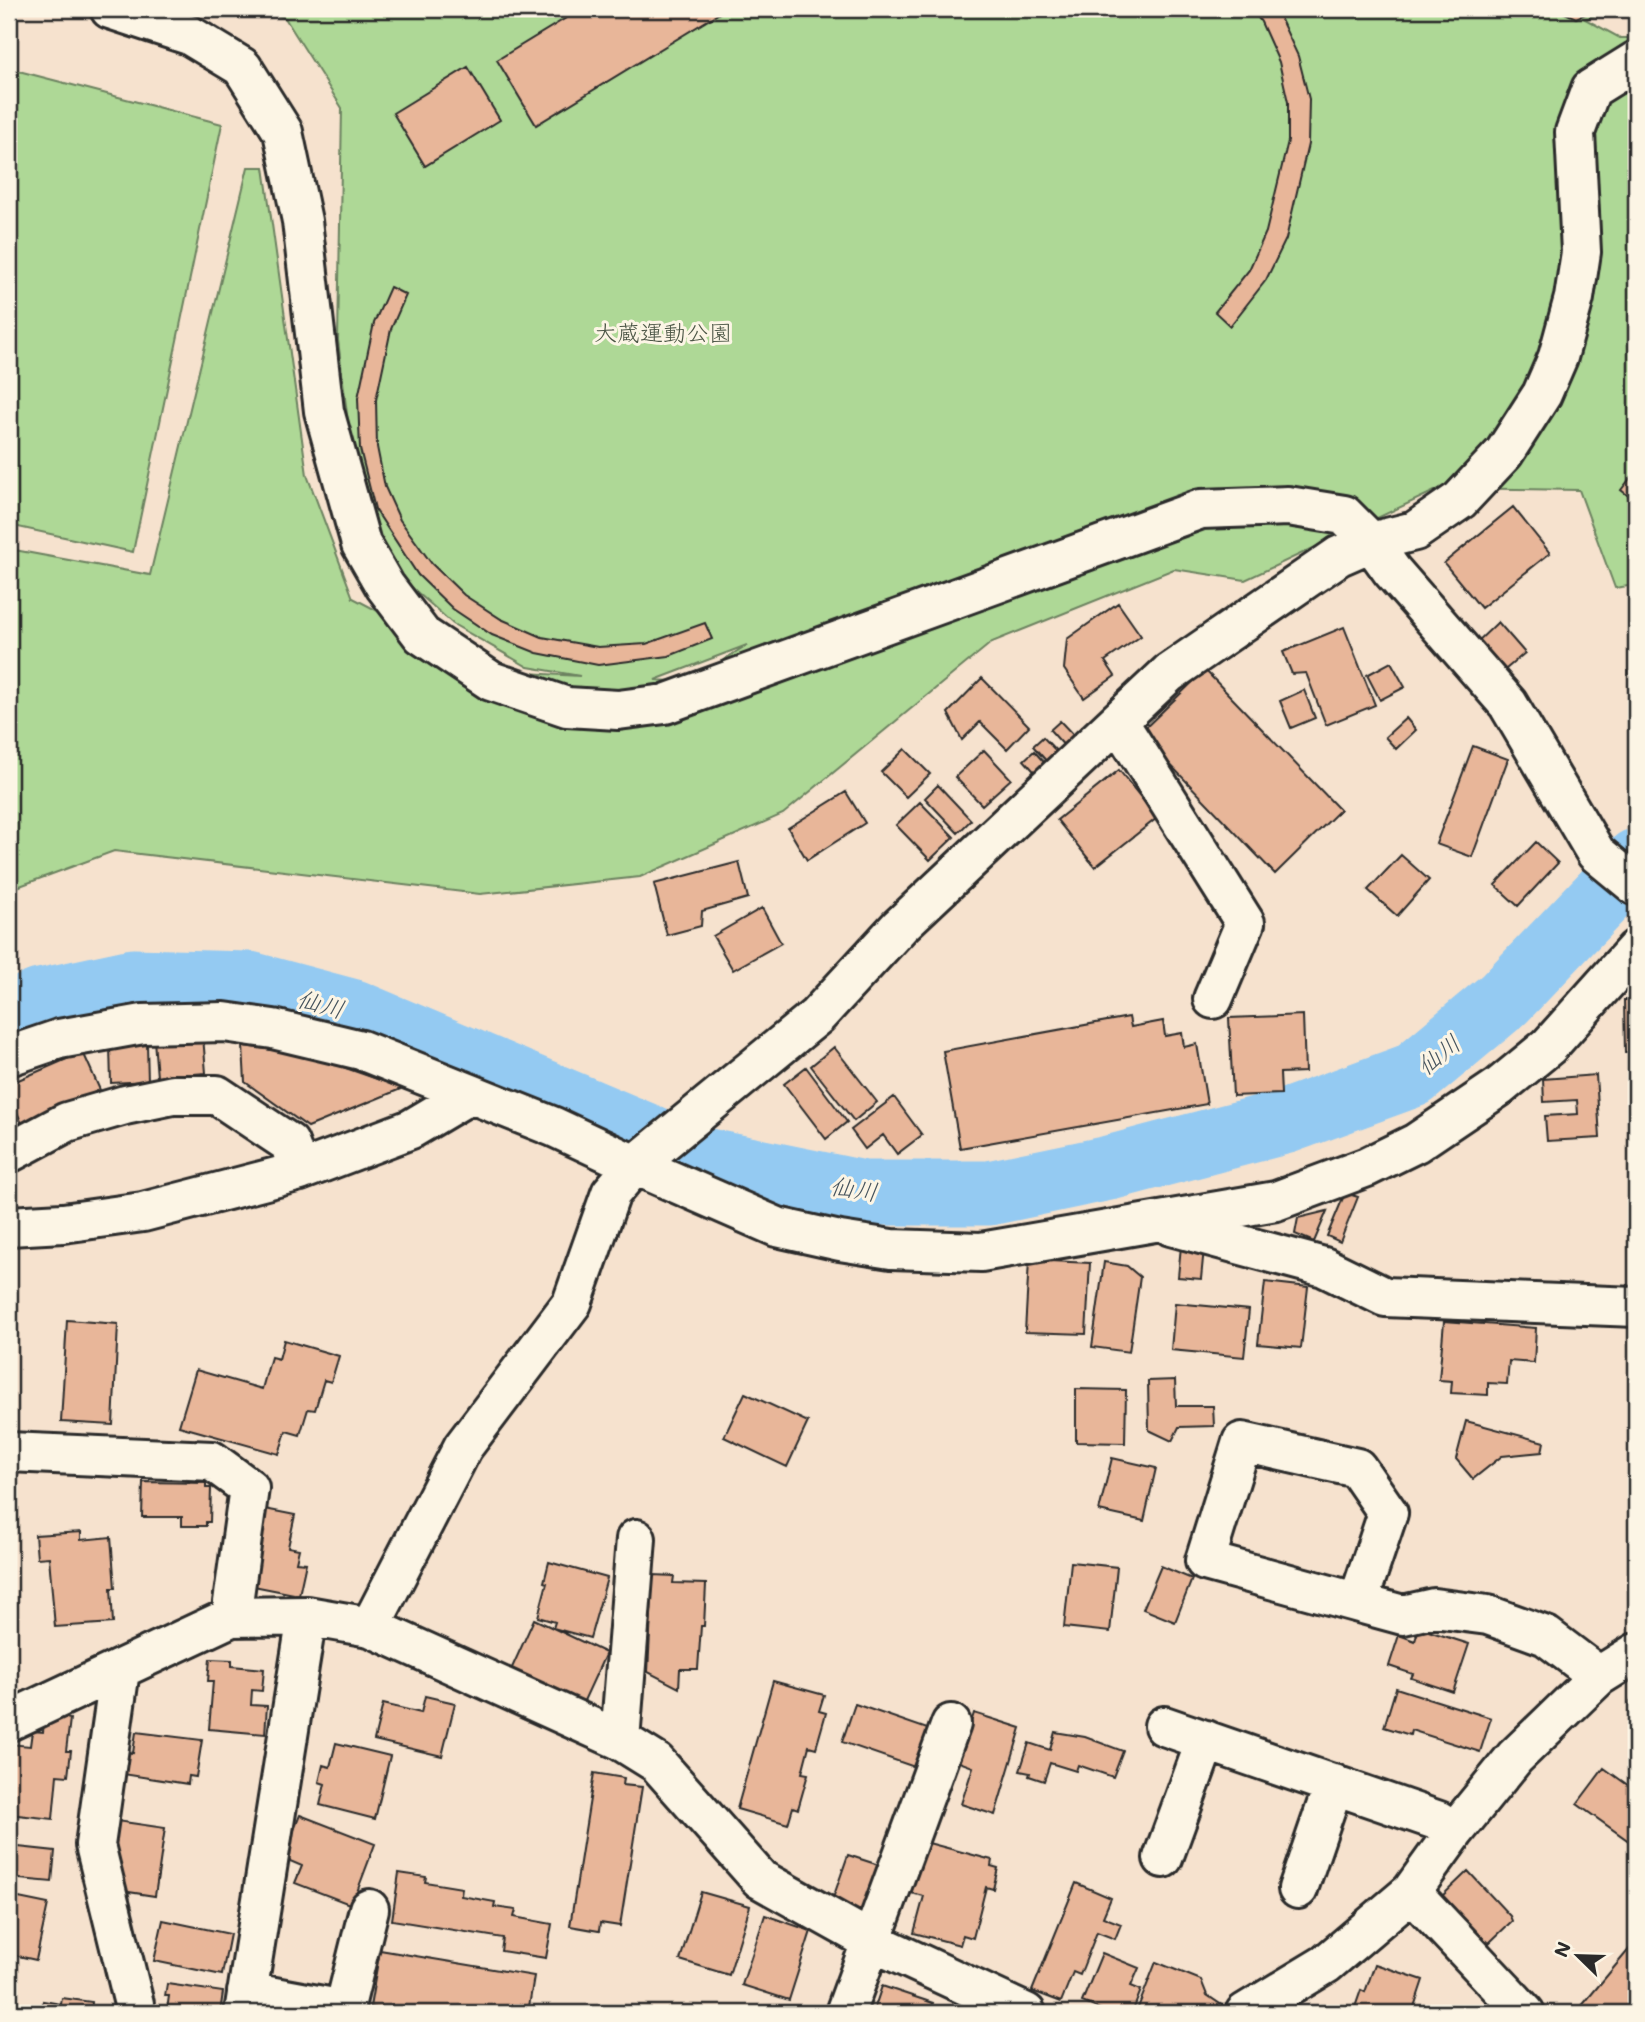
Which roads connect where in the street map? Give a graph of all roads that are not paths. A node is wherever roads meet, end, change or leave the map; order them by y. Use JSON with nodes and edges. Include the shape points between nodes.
{"nodes":[{"id":1,"x":110,"y":9,"type":"edge"},
{"id":2,"x":1636,"y":61,"type":"edge"},
{"id":3,"x":1371,"y":542,"type":"junction"},
{"id":4,"x":1118,"y":721,"type":"junction"},
{"id":5,"x":1636,"y":886,"type":"edge"},
{"id":6,"x":1635,"y":952,"type":"edge"},
{"id":7,"x":1213,"y":999,"type":"dead end"},
{"id":8,"x":9,"y":1056,"type":"edge"},
{"id":9,"x":470,"y":1094,"type":"junction"},
{"id":10,"x":9,"y":1153,"type":"edge"},
{"id":11,"x":635,"y":1166,"type":"junction"},
{"id":12,"x":299,"y":1171,"type":"junction"},
{"id":13,"x":1152,"y":1221,"type":"junction"},
{"id":14,"x":9,"y":1226,"type":"edge"},
{"id":15,"x":1636,"y":1307,"type":"edge"},
{"id":16,"x":9,"y":1452,"type":"edge"},
{"id":17,"x":636,"y":1539,"type":"dead end"},
{"id":18,"x":1358,"y":1602,"type":"junction"},
{"id":19,"x":307,"y":1616,"type":"junction"},
{"id":20,"x":231,"y":1617,"type":"junction"},
{"id":21,"x":370,"y":1627,"type":"junction"},
{"id":22,"x":1636,"y":1653,"type":"edge"},
{"id":23,"x":120,"y":1670,"type":"junction"},
{"id":24,"x":1599,"y":1676,"type":"junction"},
{"id":25,"x":9,"y":1721,"type":"edge"},
{"id":26,"x":951,"y":1724,"type":"dead end"},
{"id":27,"x":1164,"y":1726,"type":"dead end"},
{"id":28,"x":620,"y":1740,"type":"junction"},
{"id":29,"x":1206,"y":1740,"type":"junction"},
{"id":30,"x":1334,"y":1784,"type":"junction"},
{"id":31,"x":1455,"y":1831,"type":"junction"},
{"id":32,"x":1163,"y":1858,"type":"dead end"},
{"id":33,"x":1298,"y":1889,"type":"dead end"},
{"id":34,"x":1411,"y":1892,"type":"junction"},
{"id":35,"x":369,"y":1909,"type":"dead end"},
{"id":36,"x":871,"y":1941,"type":"junction"},
{"id":37,"x":245,"y":2003,"type":"edge"},
{"id":38,"x":134,"y":2013,"type":"edge"},
{"id":39,"x":845,"y":2013,"type":"edge"},
{"id":40,"x":1026,"y":2013,"type":"edge"},
{"id":41,"x":1245,"y":2013,"type":"edge"},
{"id":42,"x":1525,"y":2013,"type":"edge"}],
"edges":[{"from":1,"to":3,"type":"street","via":[[189,35],[242,67],[283,132],[302,221],[324,411],[361,544],[422,635],[491,681],[567,706],[618,710],[665,704],[1201,509],[1288,506],[1344,515]]},
{"from":2,"to":3,"type":"street","via":[[1591,89],[1575,132],[1581,252],[1558,357],[1542,394],[1504,453],[1460,500],[1415,531]]},
{"from":3,"to":4,"type":"street","via":[[1339,556],[1169,673]]},
{"from":3,"to":5,"type":"street","via":[[1508,704],[1596,853]]},
{"from":4,"to":7,"type":"street","via":[[1245,923]]},
{"from":4,"to":11,"type":"street","via":[[900,926],[817,1016]]},
{"from":6,"to":13,"type":"street","via":[[1549,1046],[1499,1087],[1416,1143],[1276,1201]]},
{"from":8,"to":9,"type":"street","via":[[59,1039],[144,1024],[223,1022],[361,1049]]},
{"from":9,"to":11,"type":"street"},
{"from":9,"to":12,"type":"street","via":[[411,1129]]},
{"from":10,"to":12,"type":"street","via":[[67,1122],[125,1105],[173,1095],[217,1095],[289,1143]]},
{"from":11,"to":13,"type":"street","via":[[777,1227],[891,1249],[981,1252]]},
{"from":11,"to":21,"type":"street","via":[[611,1193],[572,1303],[463,1447]]},
{"from":12,"to":14,"type":"street","via":[[143,1212]]},
{"from":13,"to":15,"type":"street","via":[[1325,1266],[1385,1297]]},
{"from":16,"to":20,"type":"street","via":[[212,1461],[249,1488]]},
{"from":17,"to":28,"type":"street"},
{"from":18,"to":18,"type":"street","via":[[1388,1513],[1357,1468],[1242,1442],[1205,1561]]},
{"from":18,"to":24,"type":"street","via":[[1403,1615],[1433,1608],[1488,1615],[1546,1636]]},
{"from":19,"to":20,"type":"street"},
{"from":19,"to":21,"type":"street"},
{"from":19,"to":37,"type":"street"},
{"from":20,"to":23,"type":"street"},
{"from":21,"to":28,"type":"street"},
{"from":22,"to":24,"type":"street"},
{"from":23,"to":25,"type":"street"},
{"from":23,"to":38,"type":"street","via":[[95,1845]]},
{"from":24,"to":31,"type":"street","via":[[1515,1757]]},
{"from":26,"to":36,"type":"street"},
{"from":27,"to":29,"type":"street"},
{"from":28,"to":36,"type":"street","via":[[656,1763],[760,1879]]},
{"from":29,"to":30,"type":"street"},
{"from":29,"to":32,"type":"street"},
{"from":30,"to":31,"type":"street","via":[[1439,1821]]},
{"from":30,"to":33,"type":"street"},
{"from":31,"to":34,"type":"street"},
{"from":34,"to":41,"type":"street","via":[[1326,1964]]},
{"from":34,"to":42,"type":"street"},
{"from":35,"to":37,"type":"street","via":[[344,2010]]},
{"from":36,"to":39,"type":"street"},
{"from":36,"to":40,"type":"street"}]}
